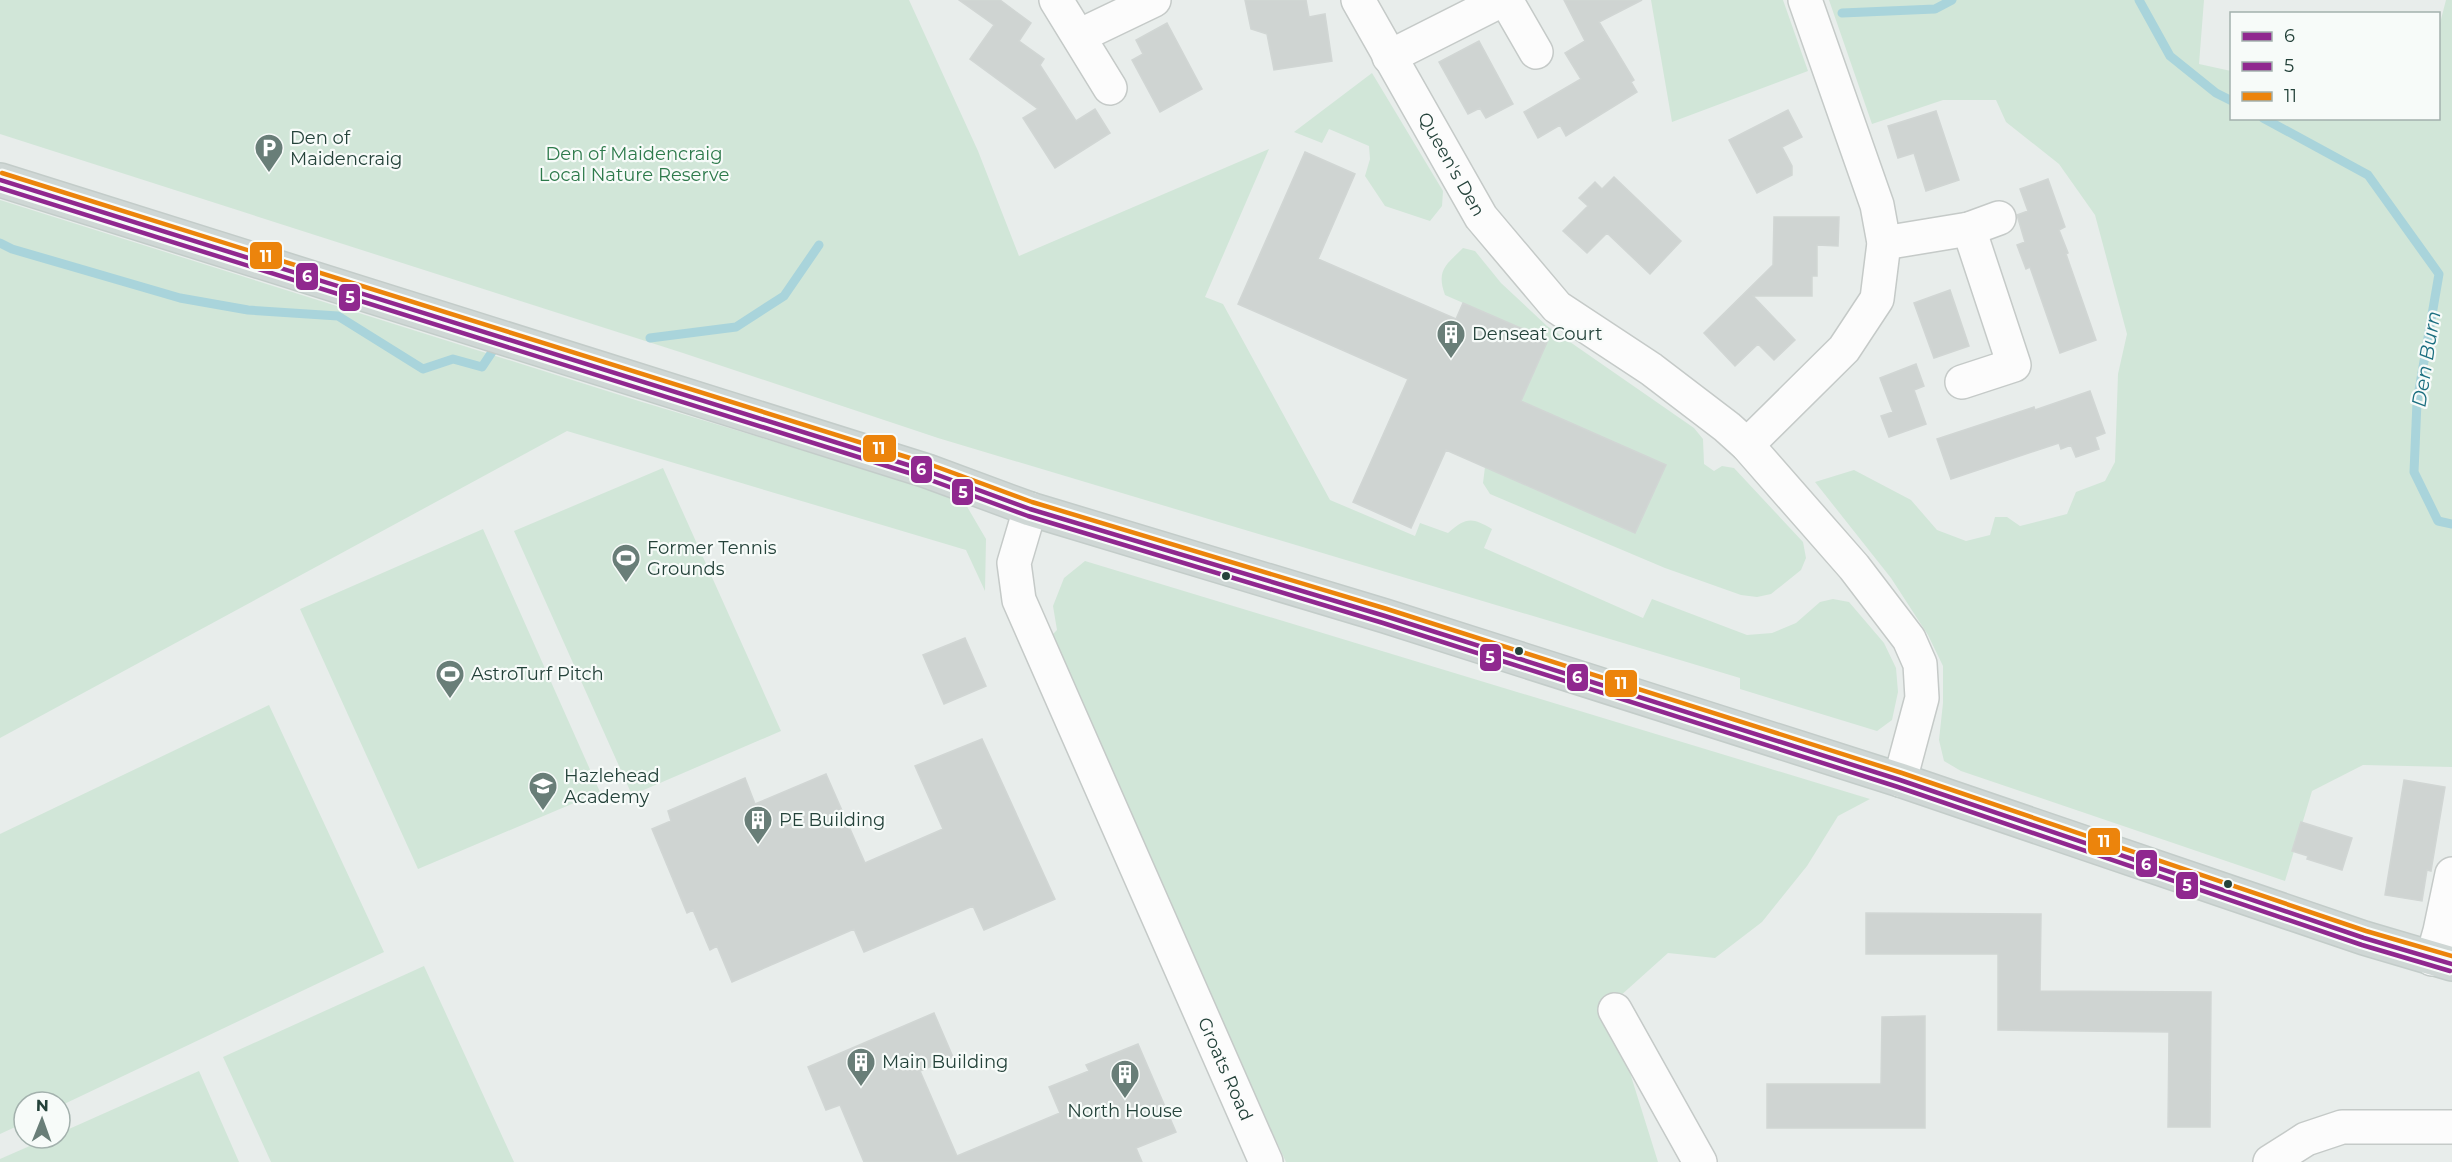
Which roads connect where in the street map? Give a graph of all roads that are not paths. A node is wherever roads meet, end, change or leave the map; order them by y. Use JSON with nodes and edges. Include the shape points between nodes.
{"nodes":[{"id":1,"x":1056,"y":0,"type":"edge"},
{"id":2,"x":1154,"y":0,"type":"edge"},
{"id":3,"x":1358,"y":0,"type":"edge"},
{"id":4,"x":1504,"y":0,"type":"edge"},
{"id":5,"x":1805,"y":0,"type":"edge"},
{"id":6,"x":1079,"y":36,"type":"junction"},
{"id":7,"x":1536,"y":52,"type":"dead end"},
{"id":8,"x":1389,"y":57,"type":"junction"},
{"id":9,"x":1110,"y":88,"type":"dead end"},
{"id":10,"x":0,"y":180,"type":"edge"},
{"id":11,"x":1884,"y":243,"type":"junction"},
{"id":12,"x":1962,"y":382,"type":"dead end"},
{"id":13,"x":1747,"y":445,"type":"junction"},
{"id":14,"x":1030,"y":509,"type":"junction"},
{"id":15,"x":1900,"y":780,"type":"junction"},
{"id":16,"x":2452,"y":874,"type":"edge"},
{"id":17,"x":2442,"y":961,"type":"edge"},
{"id":18,"x":1615,"y":1010,"type":"dead end"},
{"id":19,"x":2452,"y":1127,"type":"edge"},
{"id":20,"x":1266,"y":1162,"type":"edge"},
{"id":21,"x":1700,"y":1162,"type":"edge"},
{"id":22,"x":2270,"y":1162,"type":"edge"}],
"edges":[{"from":1,"to":6,"type":"street"},
{"from":2,"to":6,"type":"street"},
{"from":3,"to":8,"type":"street","name":"Queen's Den"},
{"from":4,"to":7,"type":"street"},
{"from":4,"to":8,"type":"street"},
{"from":5,"to":11,"type":"street","via":[[1877,205]]},
{"from":6,"to":9,"type":"street"},
{"from":8,"to":13,"type":"street","name":"Queen's Den","via":[[1481,217],[1557,307],[1651,369]]},
{"from":10,"to":14,"type":"main road","via":[[927,471]]},
{"from":11,"to":12,"type":"street","via":[[1984,223],[2014,364]]},
{"from":11,"to":13,"type":"street","via":[[1877,300],[1844,349]]},
{"from":13,"to":15,"type":"street","name":"Queen's Den","via":[[1854,567],[1909,639],[1920,664],[1922,698]]},
{"from":14,"to":15,"type":"main road","via":[[1385,616]]},
{"from":14,"to":20,"type":"street","name":"Groats Road","via":[[1014,563],[1019,600]]},
{"from":15,"to":17,"type":"main road"},
{"from":16,"to":17,"type":"street"},
{"from":18,"to":21,"type":"street"},
{"from":19,"to":22,"type":"street","via":[[2342,1127],[2306,1138]]}]}
